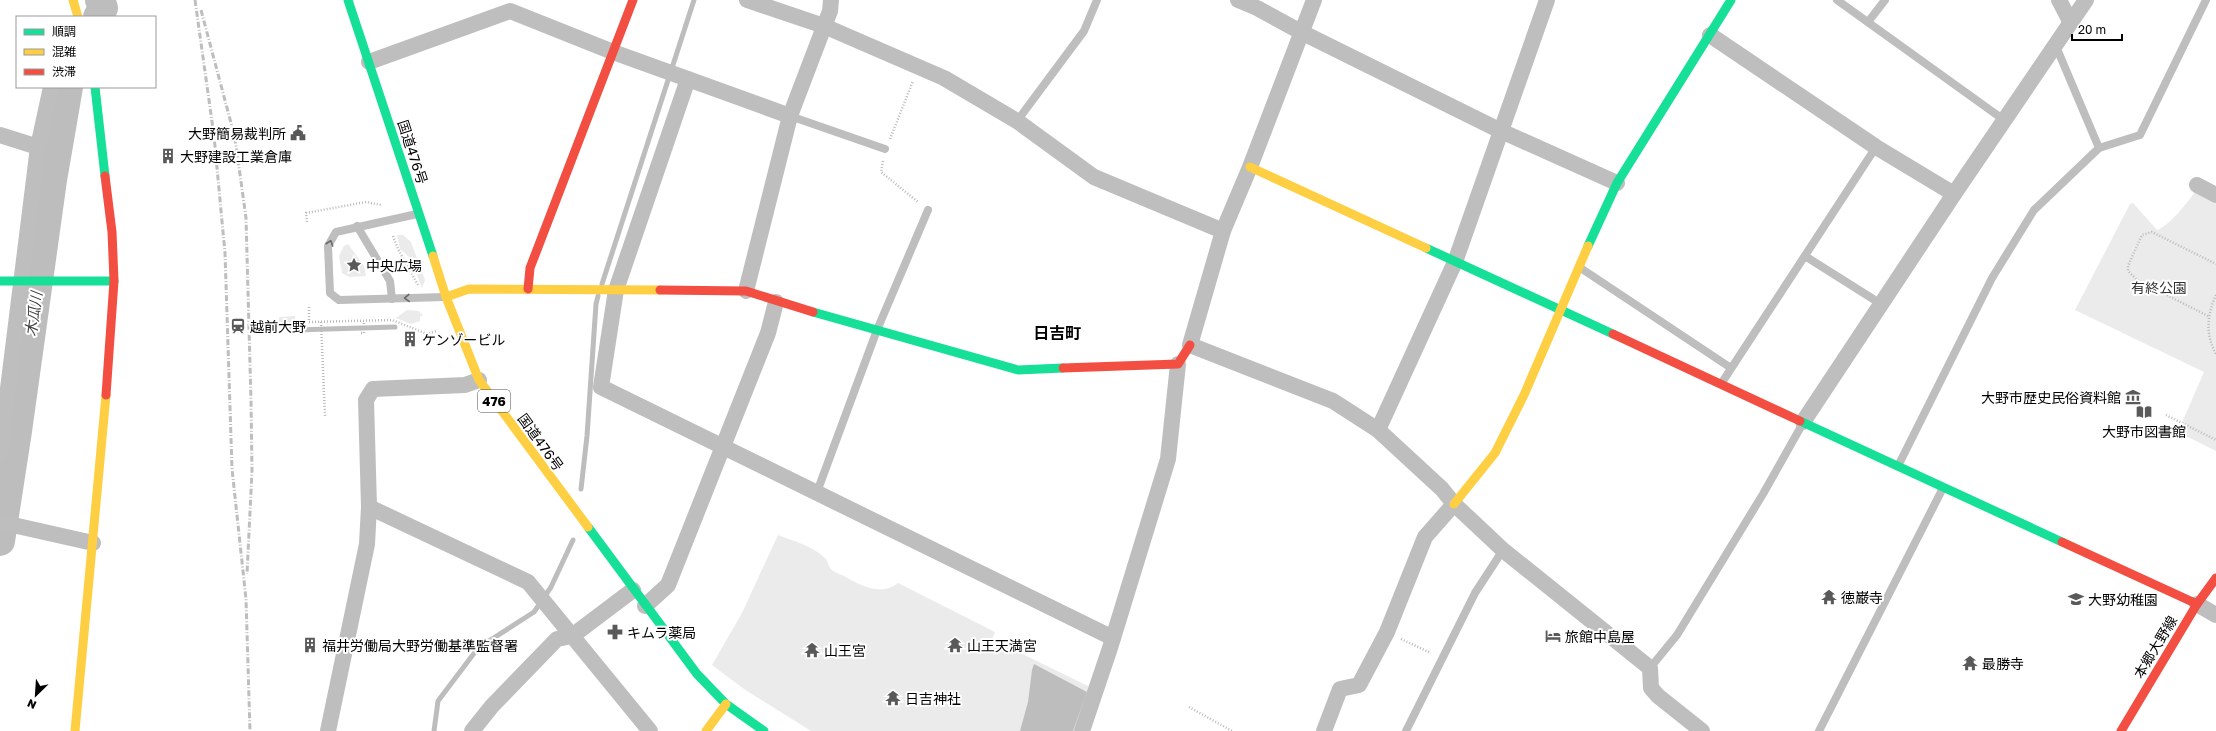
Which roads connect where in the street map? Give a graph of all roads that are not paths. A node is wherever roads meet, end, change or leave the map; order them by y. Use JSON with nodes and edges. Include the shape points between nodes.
{"nodes":[{"id":1,"x":348,"y":0,"type":"edge"},
{"id":2,"x":633,"y":0,"type":"edge"},
{"id":3,"x":747,"y":0,"type":"edge"},
{"id":4,"x":831,"y":0,"type":"edge"},
{"id":5,"x":1097,"y":0,"type":"edge"},
{"id":6,"x":1238,"y":0,"type":"edge"},
{"id":7,"x":1314,"y":0,"type":"edge"},
{"id":8,"x":1547,"y":0,"type":"edge"},
{"id":9,"x":1731,"y":0,"type":"edge"},
{"id":10,"x":1837,"y":0,"type":"edge"},
{"id":11,"x":1885,"y":0,"type":"edge"},
{"id":12,"x":2059,"y":0,"type":"edge"},
{"id":13,"x":2086,"y":0,"type":"edge"},
{"id":14,"x":2206,"y":0,"type":"edge"},
{"id":15,"x":508,"y":6,"type":"edge"},
{"id":16,"x":2070,"y":21,"type":"junction"},
{"id":17,"x":1868,"y":22,"type":"junction"},
{"id":18,"x":824,"y":26,"type":"junction"},
{"id":19,"x":1301,"y":32,"type":"junction"},
{"id":20,"x":1710,"y":35,"type":"junction"},
{"id":21,"x":2054,"y":44,"type":"junction"},
{"id":22,"x":613,"y":52,"type":"junction"},
{"id":23,"x":369,"y":62,"type":"junction"},
{"id":24,"x":688,"y":79,"type":"junction"},
{"id":25,"x":51,"y":88,"type":"edge"},
{"id":26,"x":95,"y":88,"type":"edge"},
{"id":27,"x":790,"y":116,"type":"junction"},
{"id":28,"x":2004,"y":120,"type":"junction"},
{"id":29,"x":1017,"y":121,"type":"junction"},
{"id":30,"x":1501,"y":132,"type":"junction"},
{"id":31,"x":0,"y":135,"type":"edge"},
{"id":32,"x":38,"y":147,"type":"junction"},
{"id":33,"x":1876,"y":147,"type":"junction"},
{"id":34,"x":2099,"y":148,"type":"junction"},
{"id":35,"x":885,"y":150,"type":"road end"},
{"id":36,"x":1250,"y":167,"type":"junction"},
{"id":37,"x":1617,"y":183,"type":"junction"},
{"id":38,"x":2197,"y":185,"type":"dead end"},
{"id":39,"x":1954,"y":194,"type":"junction"},
{"id":40,"x":2216,"y":195,"type":"edge"},
{"id":41,"x":928,"y":210,"type":"road end"},
{"id":42,"x":419,"y":214,"type":"junction"},
{"id":43,"x":357,"y":226,"type":"junction"},
{"id":44,"x":1223,"y":231,"type":"junction"},
{"id":45,"x":1805,"y":256,"type":"junction"},
{"id":46,"x":1455,"y":262,"type":"junction"},
{"id":47,"x":1579,"y":266,"type":"junction"},
{"id":48,"x":0,"y":281,"type":"edge"},
{"id":49,"x":25,"y":281,"type":"junction"},
{"id":50,"x":114,"y":281,"type":"junction"},
{"id":51,"x":528,"y":289,"type":"junction"},
{"id":52,"x":613,"y":290,"type":"junction"},
{"id":53,"x":746,"y":291,"type":"junction"},
{"id":54,"x":446,"y":297,"type":"junction"},
{"id":55,"x":392,"y":299,"type":"junction"},
{"id":56,"x":776,"y":302,"type":"junction"},
{"id":57,"x":1881,"y":304,"type":"junction"},
{"id":58,"x":1559,"y":310,"type":"junction"},
{"id":59,"x":877,"y":330,"type":"junction"},
{"id":60,"x":1190,"y":345,"type":"junction"},
{"id":61,"x":1178,"y":364,"type":"junction"},
{"id":62,"x":1731,"y":368,"type":"junction"},
{"id":63,"x":479,"y":380,"type":"junction"},
{"id":64,"x":1721,"y":384,"type":"junction"},
{"id":65,"x":1803,"y":422,"type":"junction"},
{"id":66,"x":1378,"y":430,"type":"junction"},
{"id":67,"x":722,"y":448,"type":"junction"},
{"id":68,"x":0,"y":453,"type":"edge"},
{"id":69,"x":1898,"y":466,"type":"junction"},
{"id":70,"x":1944,"y":487,"type":"junction"},
{"id":71,"x":817,"y":492,"type":"junction"},
{"id":72,"x":1454,"y":504,"type":"junction"},
{"id":73,"x":369,"y":507,"type":"junction"},
{"id":74,"x":7,"y":523,"type":"edge"},
{"id":75,"x":93,"y":543,"type":"junction"},
{"id":76,"x":1503,"y":550,"type":"junction"},
{"id":77,"x":2216,"y":578,"type":"edge"},
{"id":78,"x":633,"y":590,"type":"junction"},
{"id":79,"x":2197,"y":604,"type":"junction"},
{"id":80,"x":645,"y":606,"type":"junction"},
{"id":81,"x":2216,"y":615,"type":"edge"},
{"id":82,"x":572,"y":636,"type":"junction"},
{"id":83,"x":1113,"y":638,"type":"junction"},
{"id":84,"x":1650,"y":668,"type":"junction"},
{"id":85,"x":726,"y":704,"type":"junction"},
{"id":86,"x":75,"y":731,"type":"edge"},
{"id":87,"x":328,"y":731,"type":"edge"},
{"id":88,"x":472,"y":731,"type":"edge"},
{"id":89,"x":650,"y":731,"type":"edge"},
{"id":90,"x":706,"y":731,"type":"edge"},
{"id":91,"x":764,"y":731,"type":"edge"},
{"id":92,"x":1082,"y":731,"type":"edge"},
{"id":93,"x":1324,"y":731,"type":"edge"},
{"id":94,"x":1406,"y":731,"type":"edge"},
{"id":95,"x":1702,"y":731,"type":"edge"},
{"id":96,"x":1819,"y":731,"type":"edge"},
{"id":97,"x":2121,"y":731,"type":"edge"}],
"edges":[{"from":1,"to":23,"type":"main road","name":"国道476号","number":"476"},
{"from":2,"to":22,"type":"main road"},
{"from":3,"to":18,"type":"street"},
{"from":4,"to":18,"type":"street"},
{"from":5,"to":29,"type":"lane","via":[[1084,31]]},
{"from":6,"to":19,"type":"street"},
{"from":7,"to":19,"type":"street"},
{"from":8,"to":30,"type":"street"},
{"from":9,"to":20,"type":"main road"},
{"from":10,"to":17,"type":"lane"},
{"from":11,"to":17,"type":"lane"},
{"from":12,"to":16,"type":"street"},
{"from":13,"to":16,"type":"street"},
{"from":14,"to":34,"type":"lane","via":[[2140,135]]},
{"from":15,"to":22,"type":"street"},
{"from":15,"to":23,"type":"street"},
{"from":16,"to":21,"type":"street"},
{"from":17,"to":28,"type":"lane"},
{"from":18,"to":27,"type":"street"},
{"from":18,"to":29,"type":"street","via":[[944,78]]},
{"from":19,"to":30,"type":"street"},
{"from":19,"to":36,"type":"street"},
{"from":20,"to":33,"type":"street"},
{"from":20,"to":37,"type":"main road"},
{"from":21,"to":28,"type":"street"},
{"from":21,"to":34,"type":"lane"},
{"from":22,"to":24,"type":"street"},
{"from":22,"to":51,"type":"main road","via":[[530,268]]},
{"from":23,"to":42,"type":"main road","name":"国道476号","number":"476"},
{"from":24,"to":27,"type":"street"},
{"from":24,"to":52,"type":"street"},
{"from":25,"to":32,"type":"street"},
{"from":26,"to":50,"type":"main road","via":[[112,232]]},
{"from":27,"to":35,"type":"lane"},
{"from":27,"to":53,"type":"street"},
{"from":28,"to":39,"type":"street"},
{"from":29,"to":44,"type":"street","via":[[1094,176]]},
{"from":30,"to":37,"type":"street"},
{"from":30,"to":46,"type":"street"},
{"from":31,"to":32,"type":"street"},
{"from":32,"to":49,"type":"street"},
{"from":33,"to":39,"type":"street"},
{"from":33,"to":45,"type":"lane"},
{"from":34,"to":69,"type":"lane","via":[[2034,210],[1992,278]]},
{"from":36,"to":44,"type":"street"},
{"from":36,"to":46,"type":"main road"},
{"from":37,"to":47,"type":"main road"},
{"from":38,"to":40,"type":"street"},
{"from":39,"to":57,"type":"street"},
{"from":41,"to":59,"type":"lane"},
{"from":42,"to":43,"type":"lane"},
{"from":42,"to":54,"type":"main road","name":"国道476号","number":"476"},
{"from":43,"to":55,"type":"lane","via":[[390,281]]},
{"from":55,"to":43,"type":"lane","one_way":true,"via":[[339,300],[330,293],[328,246],[336,232]]},
{"from":44,"to":60,"type":"street"},
{"from":45,"to":57,"type":"lane"},
{"from":45,"to":62,"type":"lane"},
{"from":46,"to":58,"type":"main road"},
{"from":46,"to":66,"type":"street"},
{"from":47,"to":58,"type":"main road"},
{"from":47,"to":62,"type":"lane"},
{"from":48,"to":49,"type":"main road"},
{"from":49,"to":50,"type":"main road"},
{"from":49,"to":68,"type":"street"},
{"from":50,"to":75,"type":"main road","via":[[111,346]]},
{"from":51,"to":52,"type":"main road"},
{"from":51,"to":54,"type":"main road","via":[[469,289]]},
{"from":52,"to":53,"type":"main road"},
{"from":52,"to":67,"type":"street","via":[[601,387]]},
{"from":53,"to":56,"type":"main road"},
{"from":54,"to":55,"type":"lane","one_way":true},
{"from":54,"to":63,"type":"main road","name":"国道476号","number":"476"},
{"from":56,"to":59,"type":"main road"},
{"from":56,"to":67,"type":"street","via":[[768,333]]},
{"from":57,"to":65,"type":"street"},
{"from":58,"to":64,"type":"main road"},
{"from":58,"to":72,"type":"main road","via":[[1524,395],[1495,453]]},
{"from":59,"to":61,"type":"main road","via":[[1018,370]]},
{"from":59,"to":71,"type":"lane"},
{"from":60,"to":61,"type":"main road"},
{"from":60,"to":66,"type":"street","via":[[1333,401]]},
{"from":61,"to":83,"type":"street","via":[[1168,460]]},
{"from":62,"to":64,"type":"lane"},
{"from":63,"to":73,"type":"street","via":[[465,385],[373,389],[366,400]]},
{"from":63,"to":78,"type":"main road","name":"国道476号","number":"476"},
{"from":64,"to":65,"type":"main road"},
{"from":65,"to":69,"type":"main road"},
{"from":65,"to":84,"type":"lane","via":[[1763,494],[1677,635]]},
{"from":66,"to":72,"type":"street","via":[[1442,488]]},
{"from":67,"to":71,"type":"street"},
{"from":67,"to":80,"type":"street","via":[[668,585]]},
{"from":69,"to":70,"type":"main road"},
{"from":70,"to":79,"type":"main road"},
{"from":70,"to":96,"type":"lane"},
{"from":71,"to":83,"type":"street"},
{"from":72,"to":76,"type":"street"},
{"from":72,"to":93,"type":"street","via":[[1425,536],[1387,632],[1359,686],[1340,689]]},
{"from":73,"to":82,"type":"street","via":[[528,582]]},
{"from":73,"to":87,"type":"street","via":[[367,544]]},
{"from":74,"to":75,"type":"street"},
{"from":75,"to":86,"type":"main road"},
{"from":76,"to":84,"type":"street"},
{"from":76,"to":94,"type":"lane","via":[[1475,593]]},
{"from":77,"to":79,"type":"main road","name":"本郷大野線"},
{"from":78,"to":80,"type":"main road","name":"国道476号","number":"476"},
{"from":78,"to":82,"type":"street"},
{"from":79,"to":81,"type":"street"},
{"from":79,"to":97,"type":"main road","name":"本郷大野線"},
{"from":80,"to":85,"type":"main road","name":"国道476号","number":"476","via":[[697,674]]},
{"from":82,"to":88,"type":"street","via":[[557,639],[492,706]]},
{"from":82,"to":89,"type":"street"},
{"from":83,"to":92,"type":"street"},
{"from":84,"to":95,"type":"street","via":[[1651,688]]},
{"from":85,"to":90,"type":"main road"},
{"from":85,"to":91,"type":"main road","name":"国道476号","number":"476"}]}
